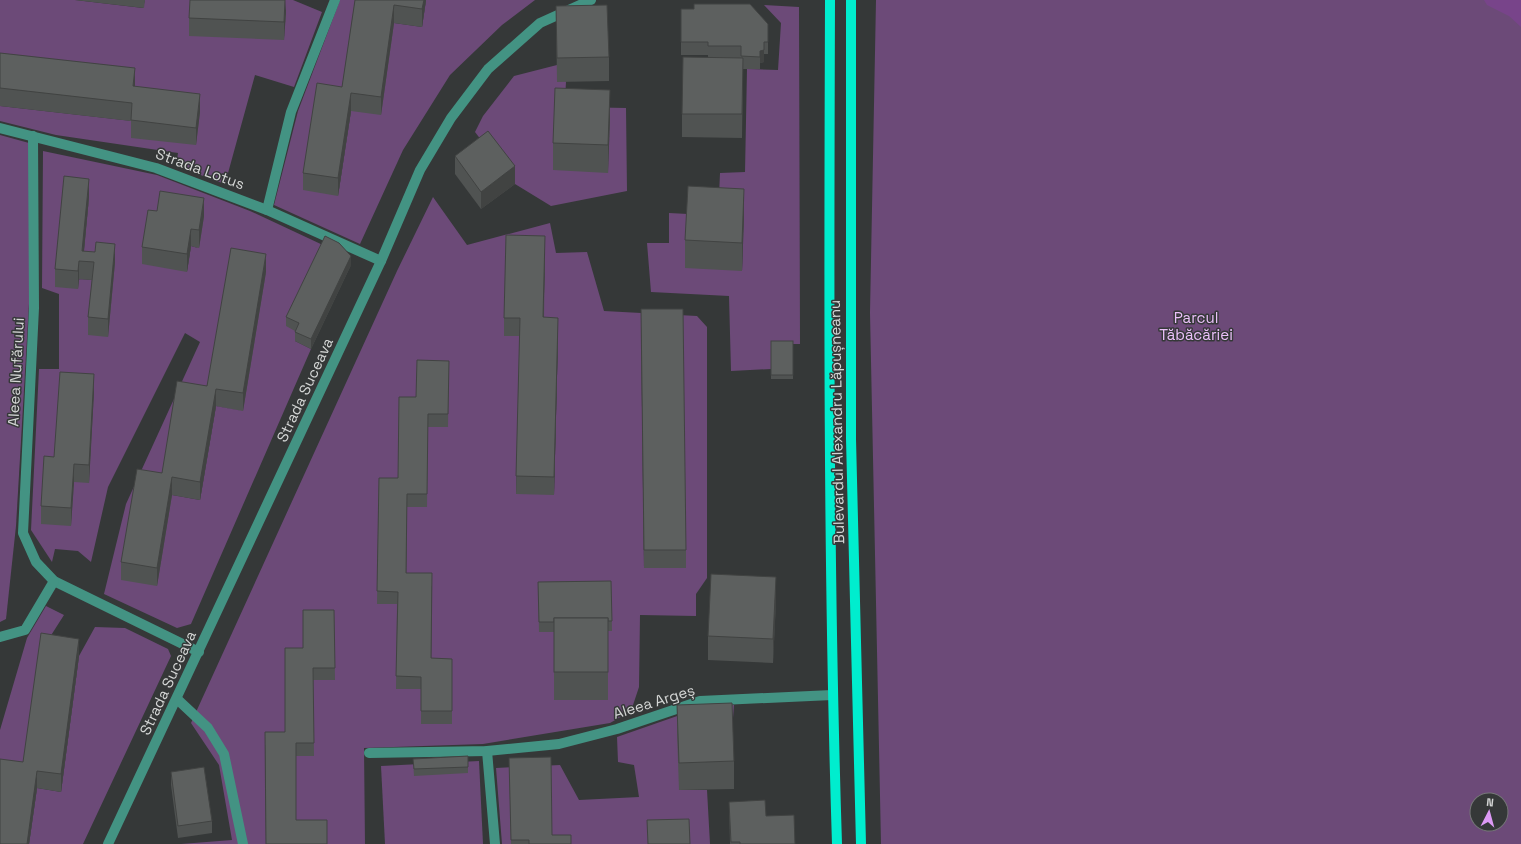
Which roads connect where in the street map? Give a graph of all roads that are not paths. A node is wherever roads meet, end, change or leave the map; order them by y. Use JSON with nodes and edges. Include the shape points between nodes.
{"nodes":[{"id":1,"x":335,"y":0,"type":"edge"},
{"id":2,"x":591,"y":0,"type":"edge"},
{"id":3,"x":830,"y":0,"type":"edge"},
{"id":4,"x":851,"y":0,"type":"edge"},
{"id":5,"x":0,"y":128,"type":"edge"},
{"id":6,"x":33,"y":136,"type":"junction"},
{"id":7,"x":267,"y":210,"type":"junction"},
{"id":8,"x":381,"y":261,"type":"junction"},
{"id":9,"x":54,"y":581,"type":"junction"},
{"id":10,"x":0,"y":637,"type":"edge"},
{"id":11,"x":199,"y":652,"type":"junction"},
{"id":12,"x":832,"y":695,"type":"junction"},
{"id":13,"x":176,"y":699,"type":"junction"},
{"id":14,"x":487,"y":751,"type":"junction"},
{"id":15,"x":369,"y":753,"type":"dead end"},
{"id":16,"x":108,"y":844,"type":"edge"},
{"id":17,"x":243,"y":844,"type":"edge"},
{"id":18,"x":495,"y":844,"type":"edge"},
{"id":19,"x":837,"y":844,"type":"edge"},
{"id":20,"x":861,"y":844,"type":"edge"}],
"edges":[{"from":1,"to":7,"type":"street","via":[[291,112]]},
{"from":2,"to":8,"type":"street","name":"Strada Suceava","via":[[540,23],[488,69],[451,118],[420,170]]},
{"from":3,"to":12,"type":"main road","name":"Bulevardul Alexandru Lăpușneanu"},
{"from":4,"to":20,"type":"main road","name":"Bulevardul Alexandru Lăpușneanu","via":[[851,424]]},
{"from":5,"to":6,"type":"street","name":"Strada Lotus"},
{"from":6,"to":7,"type":"street","name":"Strada Lotus","via":[[156,168]]},
{"from":6,"to":9,"type":"street","name":"Aleea Nufărului","via":[[34,308],[23,533],[36,562]]},
{"from":7,"to":8,"type":"street","name":"Strada Lotus"},
{"from":8,"to":11,"type":"street","name":"Strada Suceava"},
{"from":9,"to":10,"type":"street","via":[[25,630]]},
{"from":9,"to":11,"type":"street","name":"Aleea Nufărului"},
{"from":11,"to":13,"type":"street","name":"Strada Suceava"},
{"from":12,"to":14,"type":"street","name":"Aleea Argeș","via":[[700,702],[617,729],[559,744]]},
{"from":12,"to":19,"type":"main road","name":"Bulevardul Alexandru Lăpușneanu"},
{"from":13,"to":16,"type":"street","name":"Strada Suceava"},
{"from":13,"to":17,"type":"street","via":[[208,728],[224,754]]},
{"from":14,"to":15,"type":"street","name":"Aleea Argeș"},
{"from":14,"to":18,"type":"street"}]}
